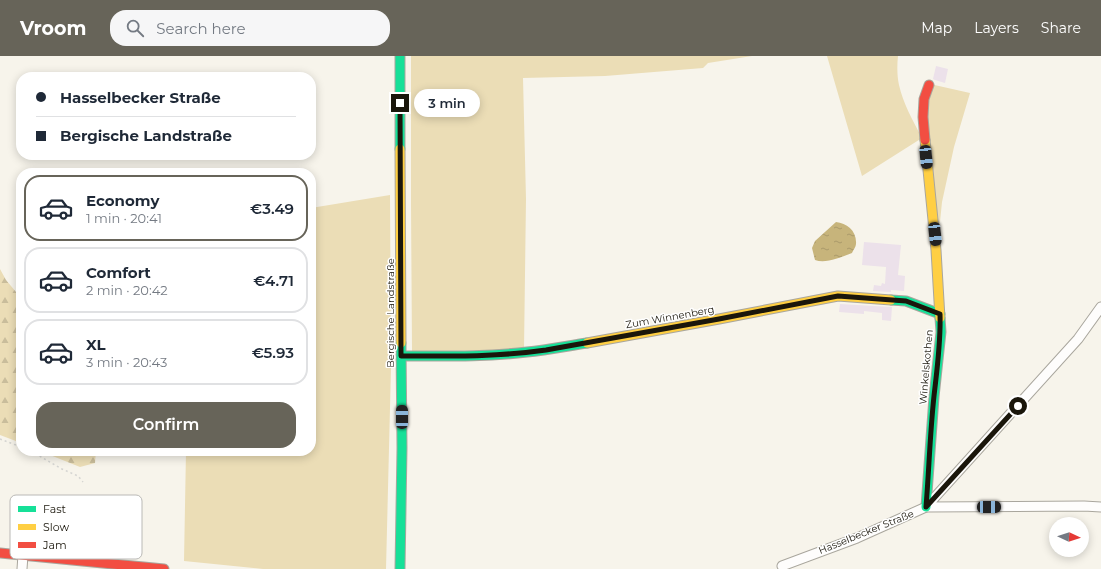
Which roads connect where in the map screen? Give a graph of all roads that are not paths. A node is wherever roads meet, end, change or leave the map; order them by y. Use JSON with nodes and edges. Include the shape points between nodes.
{"nodes":[{"id":1,"x":400,"y":56,"type":"edge"},
{"id":2,"x":929,"y":85,"type":"dead end"},
{"id":3,"x":1101,"y":307,"type":"edge"},
{"id":4,"x":940,"y":314,"type":"junction"},
{"id":5,"x":401,"y":356,"type":"junction"},
{"id":6,"x":926,"y":507,"type":"junction"},
{"id":7,"x":1101,"y":507,"type":"edge"},
{"id":8,"x":0,"y":553,"type":"edge"},
{"id":9,"x":10,"y":554,"type":"edge"},
{"id":10,"x":23,"y":559,"type":"edge"},
{"id":11,"x":63,"y":559,"type":"edge"},
{"id":12,"x":781,"y":568,"type":"edge"},
{"id":13,"x":22,"y":569,"type":"edge"},
{"id":14,"x":164,"y":569,"type":"edge"},
{"id":15,"x":400,"y":569,"type":"edge"}],
"edges":[{"from":1,"to":5,"type":"street","name":"Bergische Landstraße"},
{"from":2,"to":4,"type":"street","name":"Winkelskothen","via":[[924,99],[923,116]]},
{"from":3,"to":6,"type":"street","name":"Hasselbecker Straße","via":[[1078,339]]},
{"from":4,"to":5,"type":"street","name":"Zum Winnenberg","via":[[906,301],[838,296],[546,350],[458,356]]},
{"from":4,"to":6,"type":"street","name":"Winkelskothen","via":[[941,332]]},
{"from":5,"to":15,"type":"street","name":"Bergische Landstraße"},
{"from":6,"to":7,"type":"street"},
{"from":6,"to":12,"type":"street","name":"Hasselbecker Straße"},
{"from":8,"to":9,"type":"street"},
{"from":10,"to":13,"type":"street"},
{"from":11,"to":14,"type":"street"}]}
